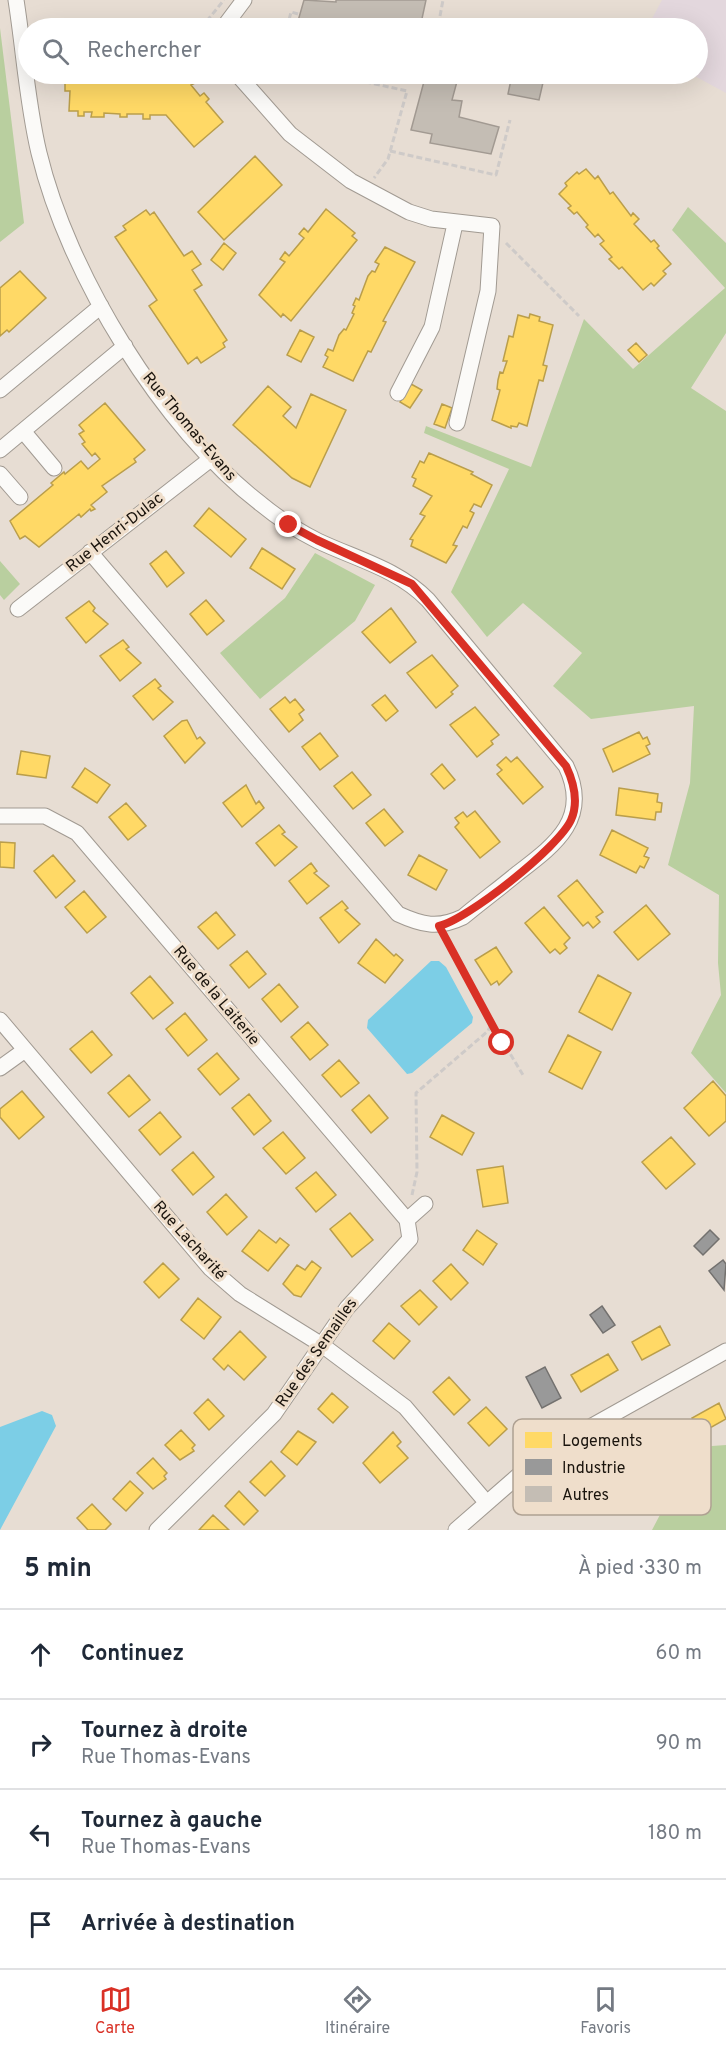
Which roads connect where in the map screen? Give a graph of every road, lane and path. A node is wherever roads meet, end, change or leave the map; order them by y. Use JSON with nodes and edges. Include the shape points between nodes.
{"nodes":[{"id":1,"x":16,"y":0,"type":"edge"},
{"id":2,"x":224,"y":0,"type":"edge"},
{"id":3,"x":244,"y":0,"type":"edge"},
{"id":4,"x":443,"y":0,"type":"edge"},
{"id":5,"x":298,"y":14,"type":"dead end"},
{"id":6,"x":440,"y":16,"type":"dead end"},
{"id":7,"x":21,"y":18,"type":"edge"},
{"id":8,"x":209,"y":18,"type":"edge"},
{"id":9,"x":231,"y":18,"type":"edge"},
{"id":10,"x":290,"y":18,"type":"edge"},
{"id":11,"x":28,"y":84,"type":"edge"},
{"id":12,"x":246,"y":84,"type":"edge"},
{"id":13,"x":375,"y":84,"type":"edge"},
{"id":14,"x":510,"y":120,"type":"dead end"},
{"id":15,"x":390,"y":151,"type":"junction"},
{"id":16,"x":366,"y":189,"type":"junction"},
{"id":17,"x":455,"y":224,"type":"junction"},
{"id":18,"x":492,"y":226,"type":"junction"},
{"id":19,"x":100,"y":306,"type":"junction"},
{"id":20,"x":579,"y":316,"type":"dead end"},
{"id":21,"x":125,"y":346,"type":"junction"},
{"id":22,"x":0,"y":390,"type":"edge"},
{"id":23,"x":398,"y":393,"type":"dead end"},
{"id":24,"x":457,"y":423,"type":"dead end"},
{"id":25,"x":23,"y":431,"type":"junction"},
{"id":26,"x":0,"y":450,"type":"edge"},
{"id":27,"x":212,"y":458,"type":"junction"},
{"id":28,"x":54,"y":468,"type":"dead end"},
{"id":29,"x":0,"y":474,"type":"edge"},
{"id":30,"x":20,"y":497,"type":"dead end"},
{"id":31,"x":90,"y":552,"type":"junction"},
{"id":32,"x":18,"y":609,"type":"dead end"},
{"id":33,"x":0,"y":816,"type":"edge"},
{"id":34,"x":439,"y":926,"type":"junction"},
{"id":35,"x":0,"y":1020,"type":"edge"},
{"id":36,"x":490,"y":1026,"type":"junction"},
{"id":37,"x":25,"y":1050,"type":"junction"},
{"id":38,"x":0,"y":1068,"type":"edge"},
{"id":39,"x":523,"y":1075,"type":"dead end"},
{"id":40,"x":425,"y":1204,"type":"dead end"},
{"id":41,"x":407,"y":1220,"type":"junction"},
{"id":42,"x":322,"y":1346,"type":"junction"},
{"id":43,"x":726,"y":1351,"type":"edge"},
{"id":44,"x":605,"y":1419,"type":"edge"},
{"id":45,"x":513,"y":1480,"type":"edge"},
{"id":46,"x":486,"y":1502,"type":"junction"},
{"id":47,"x":157,"y":1530,"type":"edge"},
{"id":48,"x":456,"y":1530,"type":"edge"}],
"edges":[{"from":1,"to":7,"type":"street","name":"Rue Thomas-Evans"},
{"from":2,"to":8,"type":"path"},
{"from":3,"to":9,"type":"street"},
{"from":4,"to":6,"type":"path"},
{"from":5,"to":10,"type":"path","via":[[291,12]]},
{"from":11,"to":19,"type":"street","name":"Rue Thomas-Evans","via":[[53,203]]},
{"from":12,"to":16,"type":"street","via":[[290,134]]},
{"from":13,"to":15,"type":"path","via":[[407,91]]},
{"from":14,"to":15,"type":"path","via":[[496,175]]},
{"from":15,"to":16,"type":"path"},
{"from":16,"to":17,"type":"street","via":[[409,212]]},
{"from":17,"to":18,"type":"street"},
{"from":17,"to":23,"type":"street","via":[[432,327]]},
{"from":18,"to":20,"type":"path"},
{"from":18,"to":24,"type":"street","via":[[488,291]]},
{"from":19,"to":21,"type":"street","name":"Rue Thomas-Evans"},
{"from":19,"to":22,"type":"street"},
{"from":21,"to":25,"type":"street"},
{"from":21,"to":27,"type":"street","name":"Rue Thomas-Evans","via":[[157,393]]},
{"from":25,"to":26,"type":"street"},
{"from":25,"to":28,"type":"street"},
{"from":27,"to":31,"type":"street","name":"Rue Henri-Dulac"},
{"from":27,"to":34,"type":"street","name":"Rue Thomas-Evans","via":[[228,476],[289,525],[412,584],[566,766],[574,783],[572,817],[552,847],[463,917]]},
{"from":29,"to":30,"type":"street"},
{"from":31,"to":32,"type":"street","name":"Rue Henri-Dulac"},
{"from":31,"to":34,"type":"street","via":[[384,900],[398,914],[417,923]]},
{"from":33,"to":41,"type":"street","name":"Rue de la Laiterie","via":[[45,816],[77,833]]},
{"from":34,"to":36,"type":"path"},
{"from":35,"to":37,"type":"street","name":"Rue Lacharité"},
{"from":36,"to":39,"type":"path"},
{"from":36,"to":41,"type":"path","via":[[489,1031],[416,1093],[417,1172]]},
{"from":37,"to":38,"type":"street"},
{"from":37,"to":42,"type":"street","name":"Rue Lacharité","via":[[210,1268],[240,1294]]},
{"from":40,"to":41,"type":"street"},
{"from":41,"to":42,"type":"street","name":"Rue des Semailles","via":[[410,1239],[359,1292]]},
{"from":42,"to":46,"type":"street","name":"Rue Lacharité","via":[[405,1407]]},
{"from":42,"to":47,"type":"street","name":"Rue des Semailles","via":[[274,1414]]},
{"from":43,"to":44,"type":"street"},
{"from":45,"to":46,"type":"street"},
{"from":46,"to":48,"type":"street"}]}
